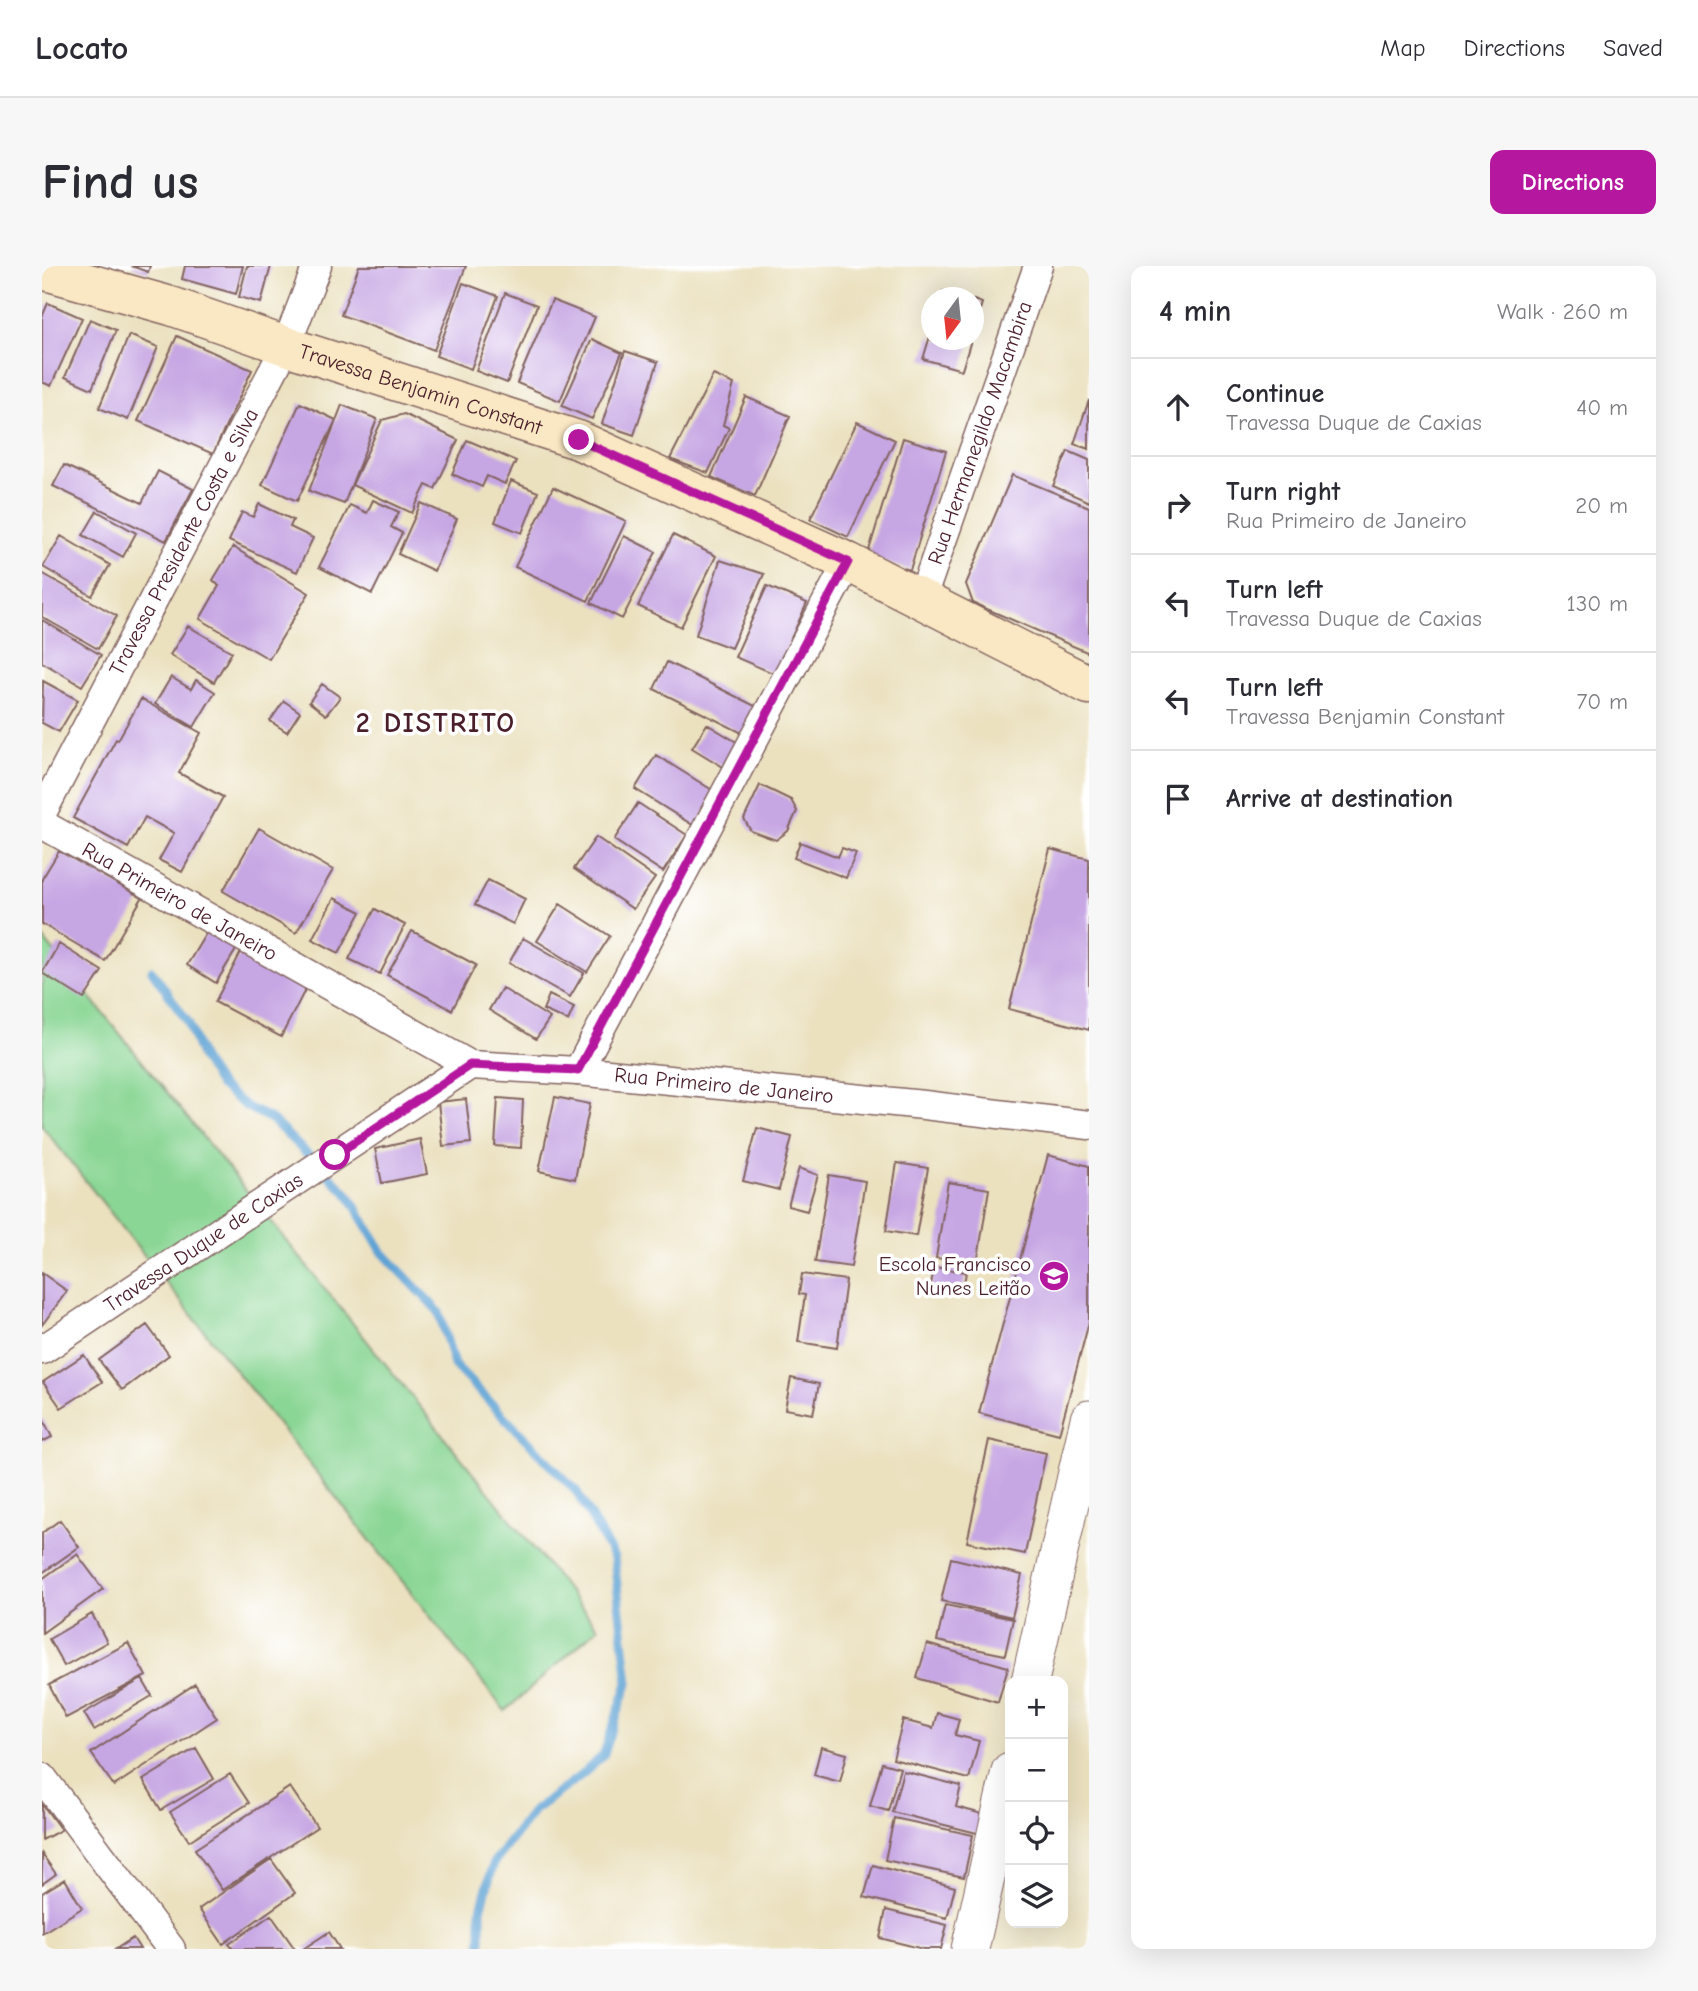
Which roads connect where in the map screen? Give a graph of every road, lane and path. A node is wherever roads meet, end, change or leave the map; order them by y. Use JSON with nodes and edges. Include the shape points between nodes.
{"nodes":[{"id":1,"x":317,"y":266,"type":"edge"},
{"id":2,"x":1038,"y":266,"type":"edge"},
{"id":3,"x":42,"y":270,"type":"edge"},
{"id":4,"x":286,"y":346,"type":"junction"},
{"id":5,"x":848,"y":562,"type":"junction"},
{"id":6,"x":922,"y":598,"type":"junction"},
{"id":7,"x":1089,"y":685,"type":"edge"},
{"id":8,"x":42,"y":813,"type":"edge"},
{"id":9,"x":42,"y":824,"type":"edge"},
{"id":10,"x":470,"y":1065,"type":"junction"},
{"id":11,"x":578,"y":1070,"type":"junction"},
{"id":12,"x":1089,"y":1125,"type":"edge"},
{"id":13,"x":42,"y":1350,"type":"edge"},
{"id":14,"x":1089,"y":1419,"type":"edge"},
{"id":15,"x":1031,"y":1676,"type":"edge"},
{"id":16,"x":42,"y":1777,"type":"edge"},
{"id":17,"x":1005,"y":1793,"type":"edge"},
{"id":18,"x":172,"y":1949,"type":"edge"},
{"id":19,"x":970,"y":1949,"type":"edge"}],
"edges":[{"from":1,"to":4,"type":"street","name":"Travessa Presidente Costa e Silva"},
{"from":2,"to":6,"type":"street","name":"Rua Hermanegildo Macambira"},
{"from":3,"to":4,"type":"main road","name":"Travessa Benjamin Constant","via":[[171,306]]},
{"from":4,"to":5,"type":"main road","name":"Travessa Benjamin Constant","via":[[579,440]]},
{"from":4,"to":8,"type":"street","name":"Travessa Presidente Costa e Silva"},
{"from":5,"to":6,"type":"main road","name":"Travessa Benjamin Constant"},
{"from":5,"to":11,"type":"street"},
{"from":6,"to":7,"type":"main road","name":"Travessa Benjamin Constant"},
{"from":9,"to":10,"type":"street","name":"Rua Primeiro de Janeiro"},
{"from":10,"to":11,"type":"street","name":"Rua Primeiro de Janeiro"},
{"from":10,"to":13,"type":"street","name":"Travessa Duque de Caxias"},
{"from":11,"to":12,"type":"street","name":"Rua Primeiro de Janeiro"},
{"from":14,"to":15,"type":"street"},
{"from":16,"to":18,"type":"street"},
{"from":17,"to":19,"type":"street"}]}
